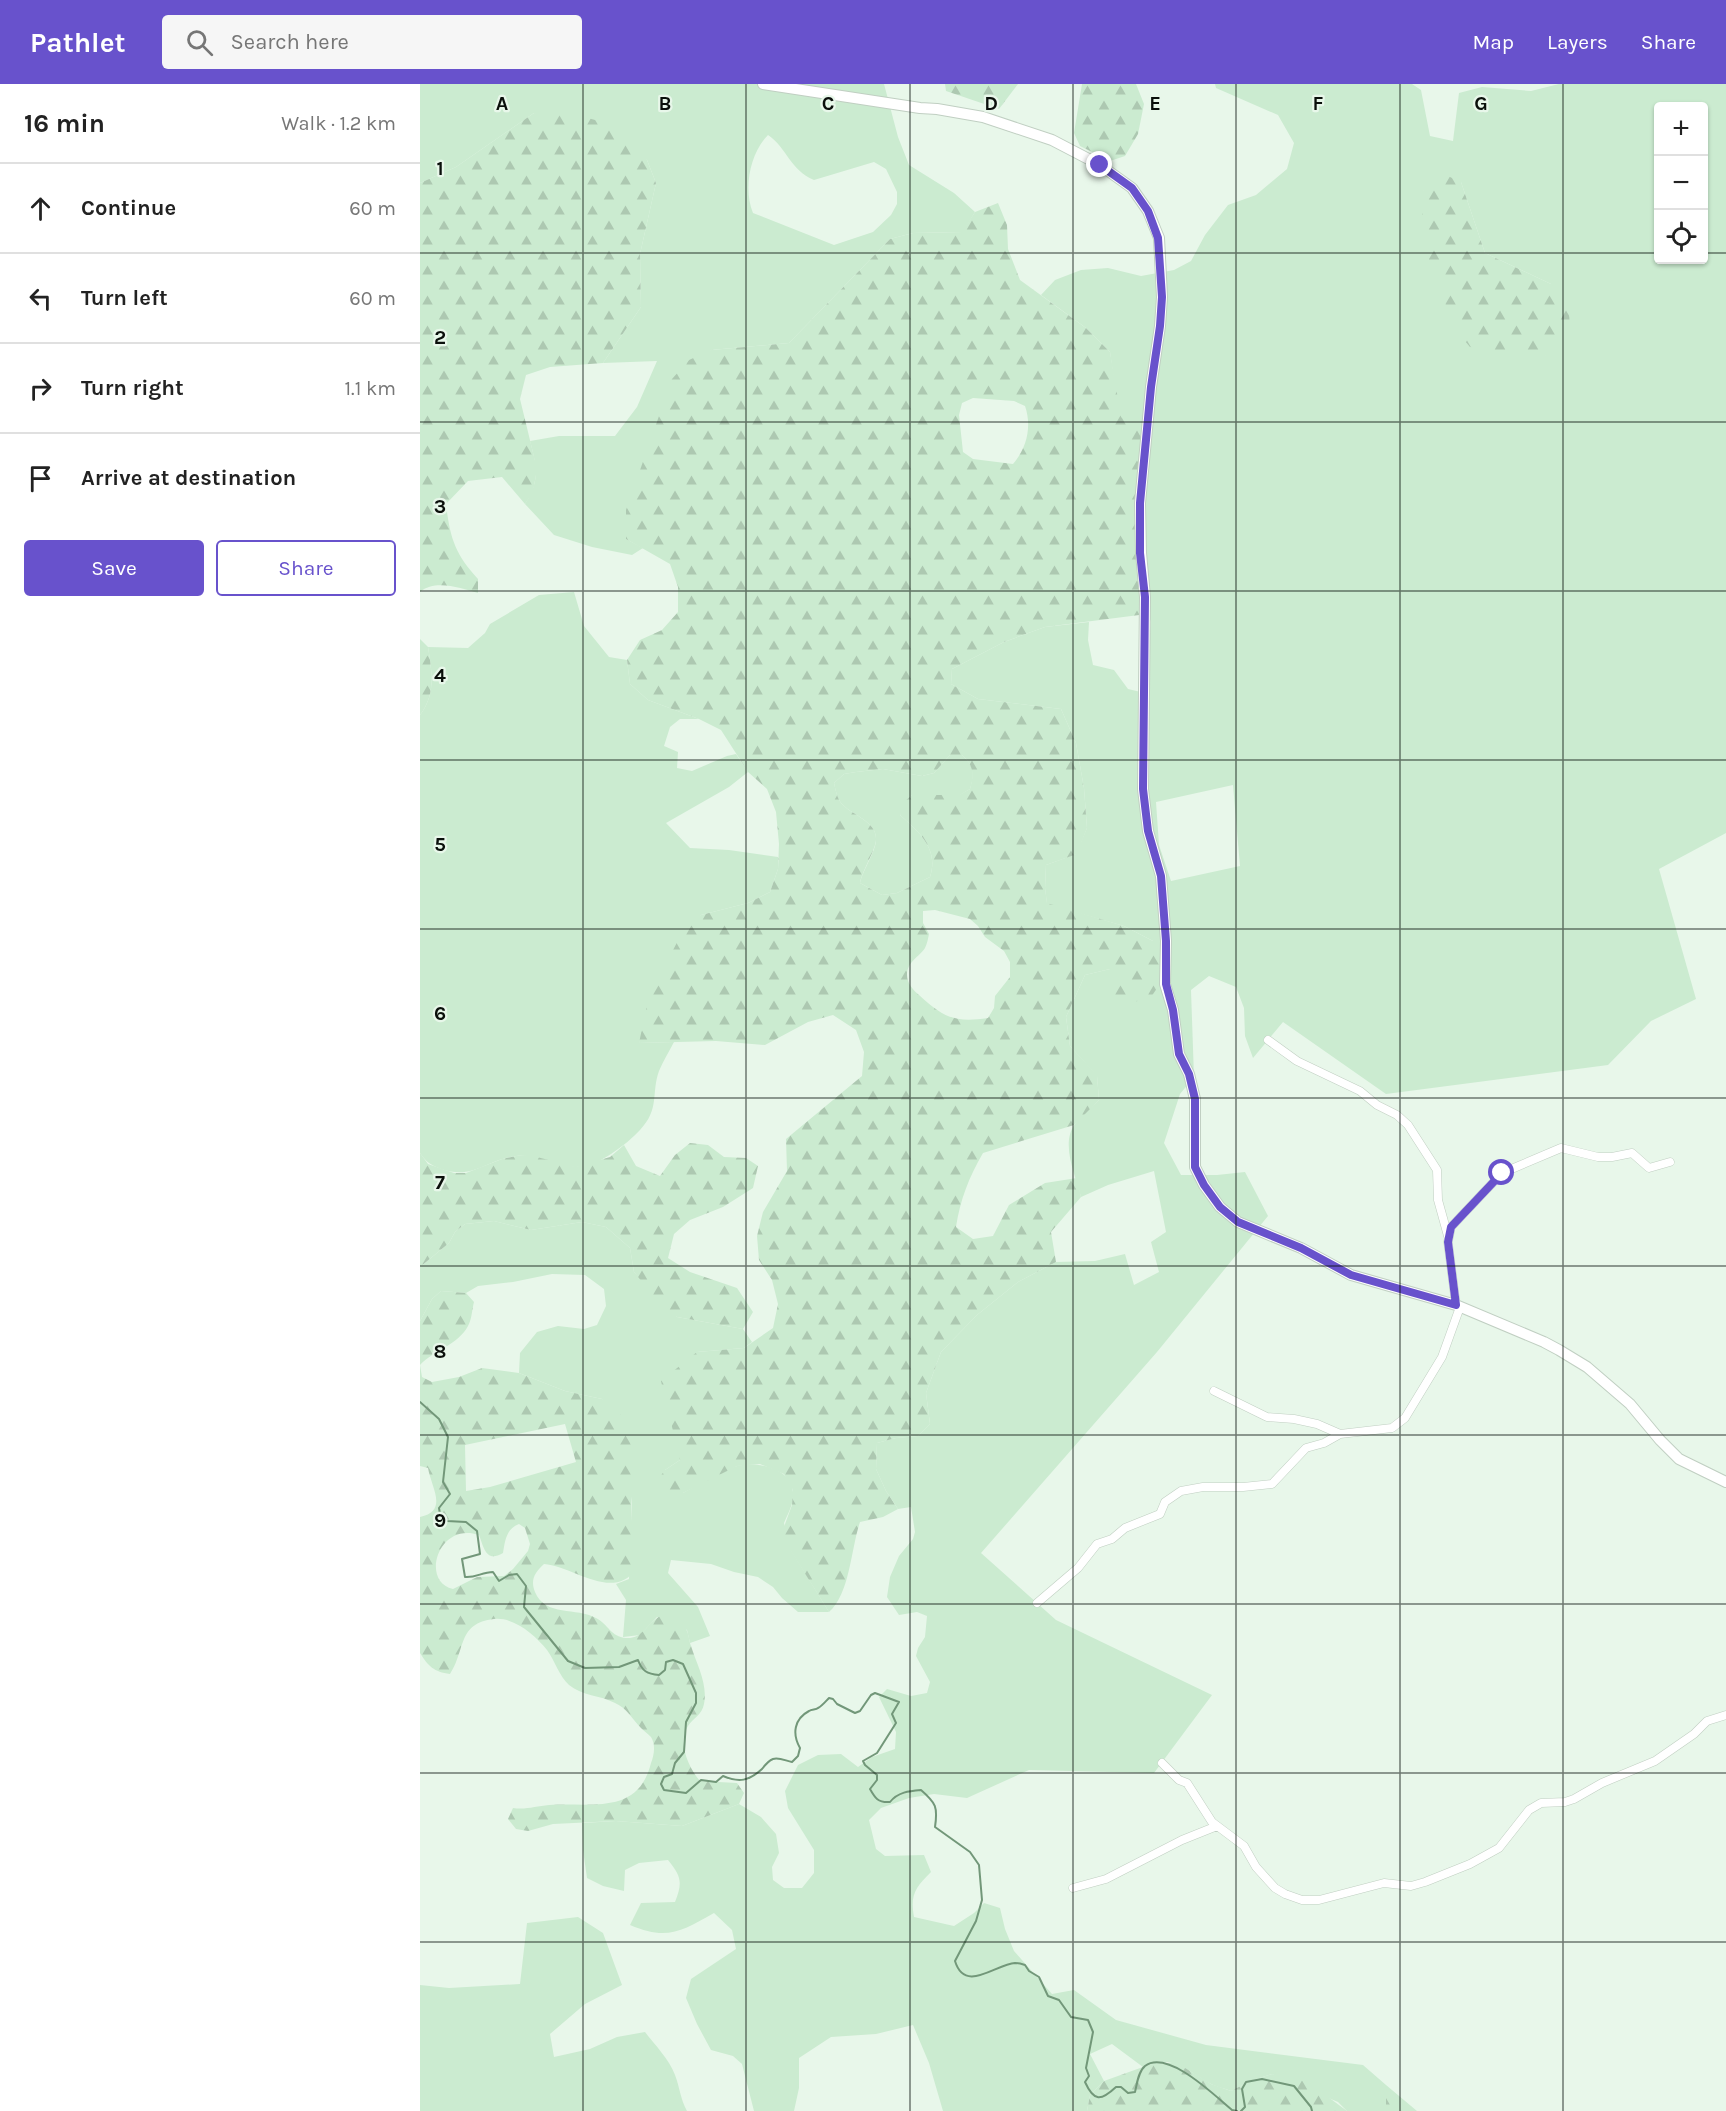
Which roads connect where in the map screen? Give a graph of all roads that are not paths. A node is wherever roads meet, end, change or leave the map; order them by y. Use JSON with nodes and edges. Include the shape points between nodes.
{"nodes":[{"id":1,"x":763,"y":84,"type":"edge"},
{"id":2,"x":1268,"y":1041,"type":"dead end"},
{"id":3,"x":1670,"y":1162,"type":"dead end"},
{"id":4,"x":1449,"y":1237,"type":"junction"},
{"id":5,"x":1458,"y":1306,"type":"junction"},
{"id":6,"x":1214,"y":1391,"type":"dead end"},
{"id":7,"x":1340,"y":1434,"type":"junction"},
{"id":8,"x":1726,"y":1482,"type":"edge"},
{"id":9,"x":1037,"y":1603,"type":"dead end"},
{"id":10,"x":1726,"y":1715,"type":"edge"},
{"id":11,"x":1162,"y":1763,"type":"dead end"},
{"id":12,"x":1217,"y":1826,"type":"junction"},
{"id":13,"x":1073,"y":1888,"type":"dead end"}],
"edges":[{"from":1,"to":5,"type":"street","via":[[982,117],[1032,133],[1100,165],[1132,188],[1148,211],[1158,238],[1162,297],[1140,503],[1145,597],[1143,789],[1148,831],[1161,876],[1166,984],[1179,1054],[1195,1099],[1195,1167],[1220,1207],[1238,1222],[1301,1248],[1351,1275]]},
{"from":2,"to":4,"type":"street","via":[[1298,1061],[1360,1091],[1408,1125],[1437,1170],[1438,1200]]},
{"from":3,"to":4,"type":"street","via":[[1649,1168],[1632,1153],[1598,1157],[1561,1148],[1502,1173],[1451,1227]]},
{"from":4,"to":5,"type":"street"},
{"from":5,"to":7,"type":"street","via":[[1442,1357],[1405,1418],[1392,1428]]},
{"from":5,"to":8,"type":"street","via":[[1544,1342],[1587,1367],[1630,1404],[1679,1459]]},
{"from":6,"to":7,"type":"street","via":[[1268,1417],[1317,1424]]},
{"from":7,"to":9,"type":"street","via":[[1306,1448],[1272,1484],[1203,1486],[1181,1491],[1165,1502],[1160,1515],[1097,1544],[1078,1568]]},
{"from":10,"to":12,"type":"street","via":[[1707,1721],[1655,1761],[1574,1799],[1541,1803],[1529,1810],[1499,1848],[1470,1864],[1411,1886],[1384,1883],[1319,1900],[1302,1900],[1275,1888],[1244,1846]]},
{"from":11,"to":12,"type":"street","via":[[1187,1783]]},
{"from":12,"to":13,"type":"street","via":[[1106,1879]]}]}
